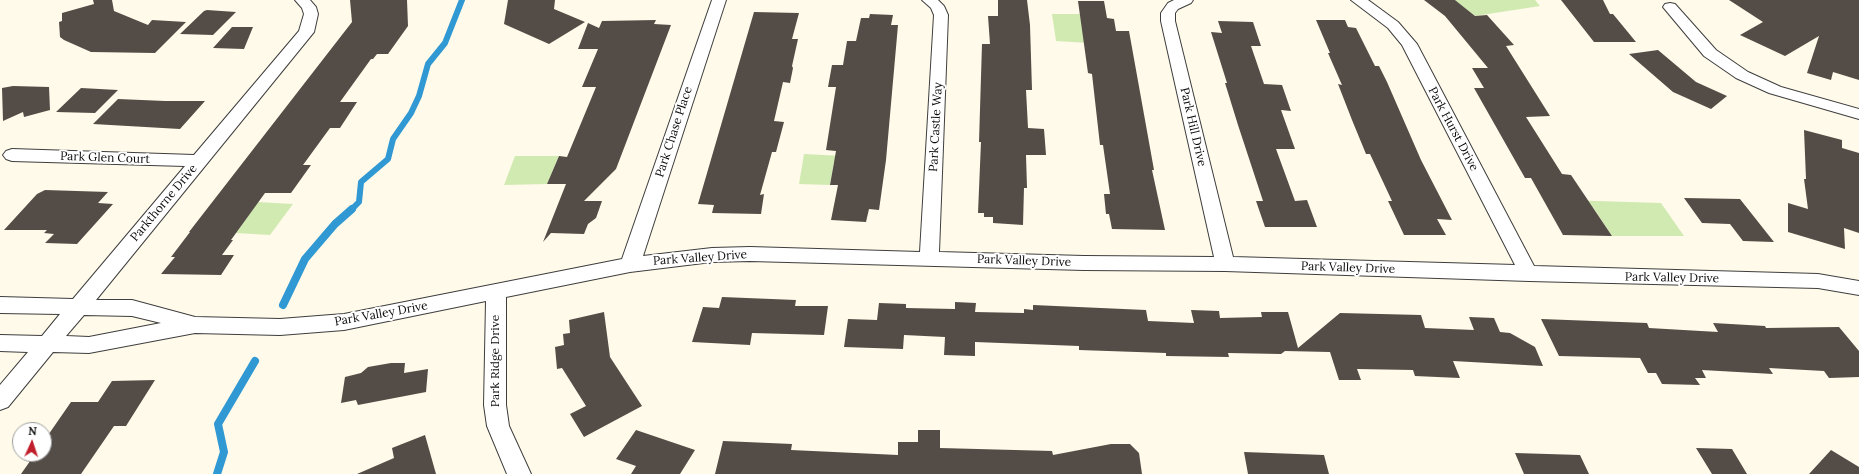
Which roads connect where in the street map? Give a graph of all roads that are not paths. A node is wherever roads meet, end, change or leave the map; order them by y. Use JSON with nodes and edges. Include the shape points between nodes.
{"nodes":[{"id":1,"x":302,"y":0,"type":"edge"},
{"id":2,"x":719,"y":0,"type":"edge"},
{"id":3,"x":929,"y":0,"type":"edge"},
{"id":4,"x":1186,"y":0,"type":"edge"},
{"id":5,"x":1358,"y":0,"type":"edge"},
{"id":6,"x":1670,"y":8,"type":"dead end"},
{"id":7,"x":1859,"y":114,"type":"edge"},
{"id":8,"x":12,"y":155,"type":"dead end"},
{"id":9,"x":198,"y":161,"type":"junction"},
{"id":10,"x":929,"y":259,"type":"junction"},
{"id":11,"x":1225,"y":264,"type":"junction"},
{"id":12,"x":630,"y":265,"type":"junction"},
{"id":13,"x":1529,"y":274,"type":"junction"},
{"id":14,"x":1859,"y":288,"type":"edge"},
{"id":15,"x":496,"y":292,"type":"junction"},
{"id":16,"x":0,"y":304,"type":"edge"},
{"id":17,"x":78,"y":306,"type":"junction"},
{"id":18,"x":195,"y":325,"type":"junction"},
{"id":19,"x":0,"y":343,"type":"edge"},
{"id":20,"x":47,"y":344,"type":"junction"},
{"id":21,"x":0,"y":401,"type":"edge"},
{"id":22,"x":519,"y":474,"type":"edge"}],
"edges":[{"from":1,"to":9,"type":"street","name":"Parkthorne Drive","via":[[309,7],[311,14],[306,32]]},
{"from":2,"to":12,"type":"street","name":"Park Chase Place"},
{"from":3,"to":10,"type":"street","name":"Park Castle Way","via":[[937,6],[941,15]]},
{"from":4,"to":11,"type":"street","name":"Park Hill Drive","via":[[1173,6],[1168,13],[1168,21]]},
{"from":5,"to":13,"type":"street","name":"Park Hurst Drive","via":[[1393,25],[1409,44]]},
{"from":6,"to":7,"type":"street","via":[[1710,54],[1742,75],[1775,90]]},
{"from":8,"to":9,"type":"street","name":"Park Glen Court"},
{"from":9,"to":17,"type":"street","name":"Parkthorne Drive"},
{"from":10,"to":11,"type":"street","name":"Park Valley Drive"},
{"from":10,"to":12,"type":"street","name":"Park Valley Drive","via":[[750,254],[677,258]]},
{"from":11,"to":13,"type":"street","name":"Park Valley Drive"},
{"from":12,"to":15,"type":"street","name":"Park Valley Drive"},
{"from":13,"to":14,"type":"street","name":"Park Valley Drive","via":[[1818,281]]},
{"from":15,"to":18,"type":"street","name":"Park Valley Drive","via":[[344,322],[280,327]]},
{"from":15,"to":22,"type":"street","name":"Park Ridge Drive","via":[[495,405],[498,426]]},
{"from":16,"to":17,"type":"street","name":"Park Valley Drive"},
{"from":17,"to":18,"type":"street","name":"Park Valley Drive","via":[[132,308]]},
{"from":17,"to":20,"type":"street","name":"Parkthorne Drive"},
{"from":18,"to":20,"type":"street","name":"Park Valley Drive","via":[[89,345]]},
{"from":19,"to":20,"type":"street","name":"Park Valley Drive"},
{"from":20,"to":21,"type":"street","name":"Parkthorne Drive"}]}
